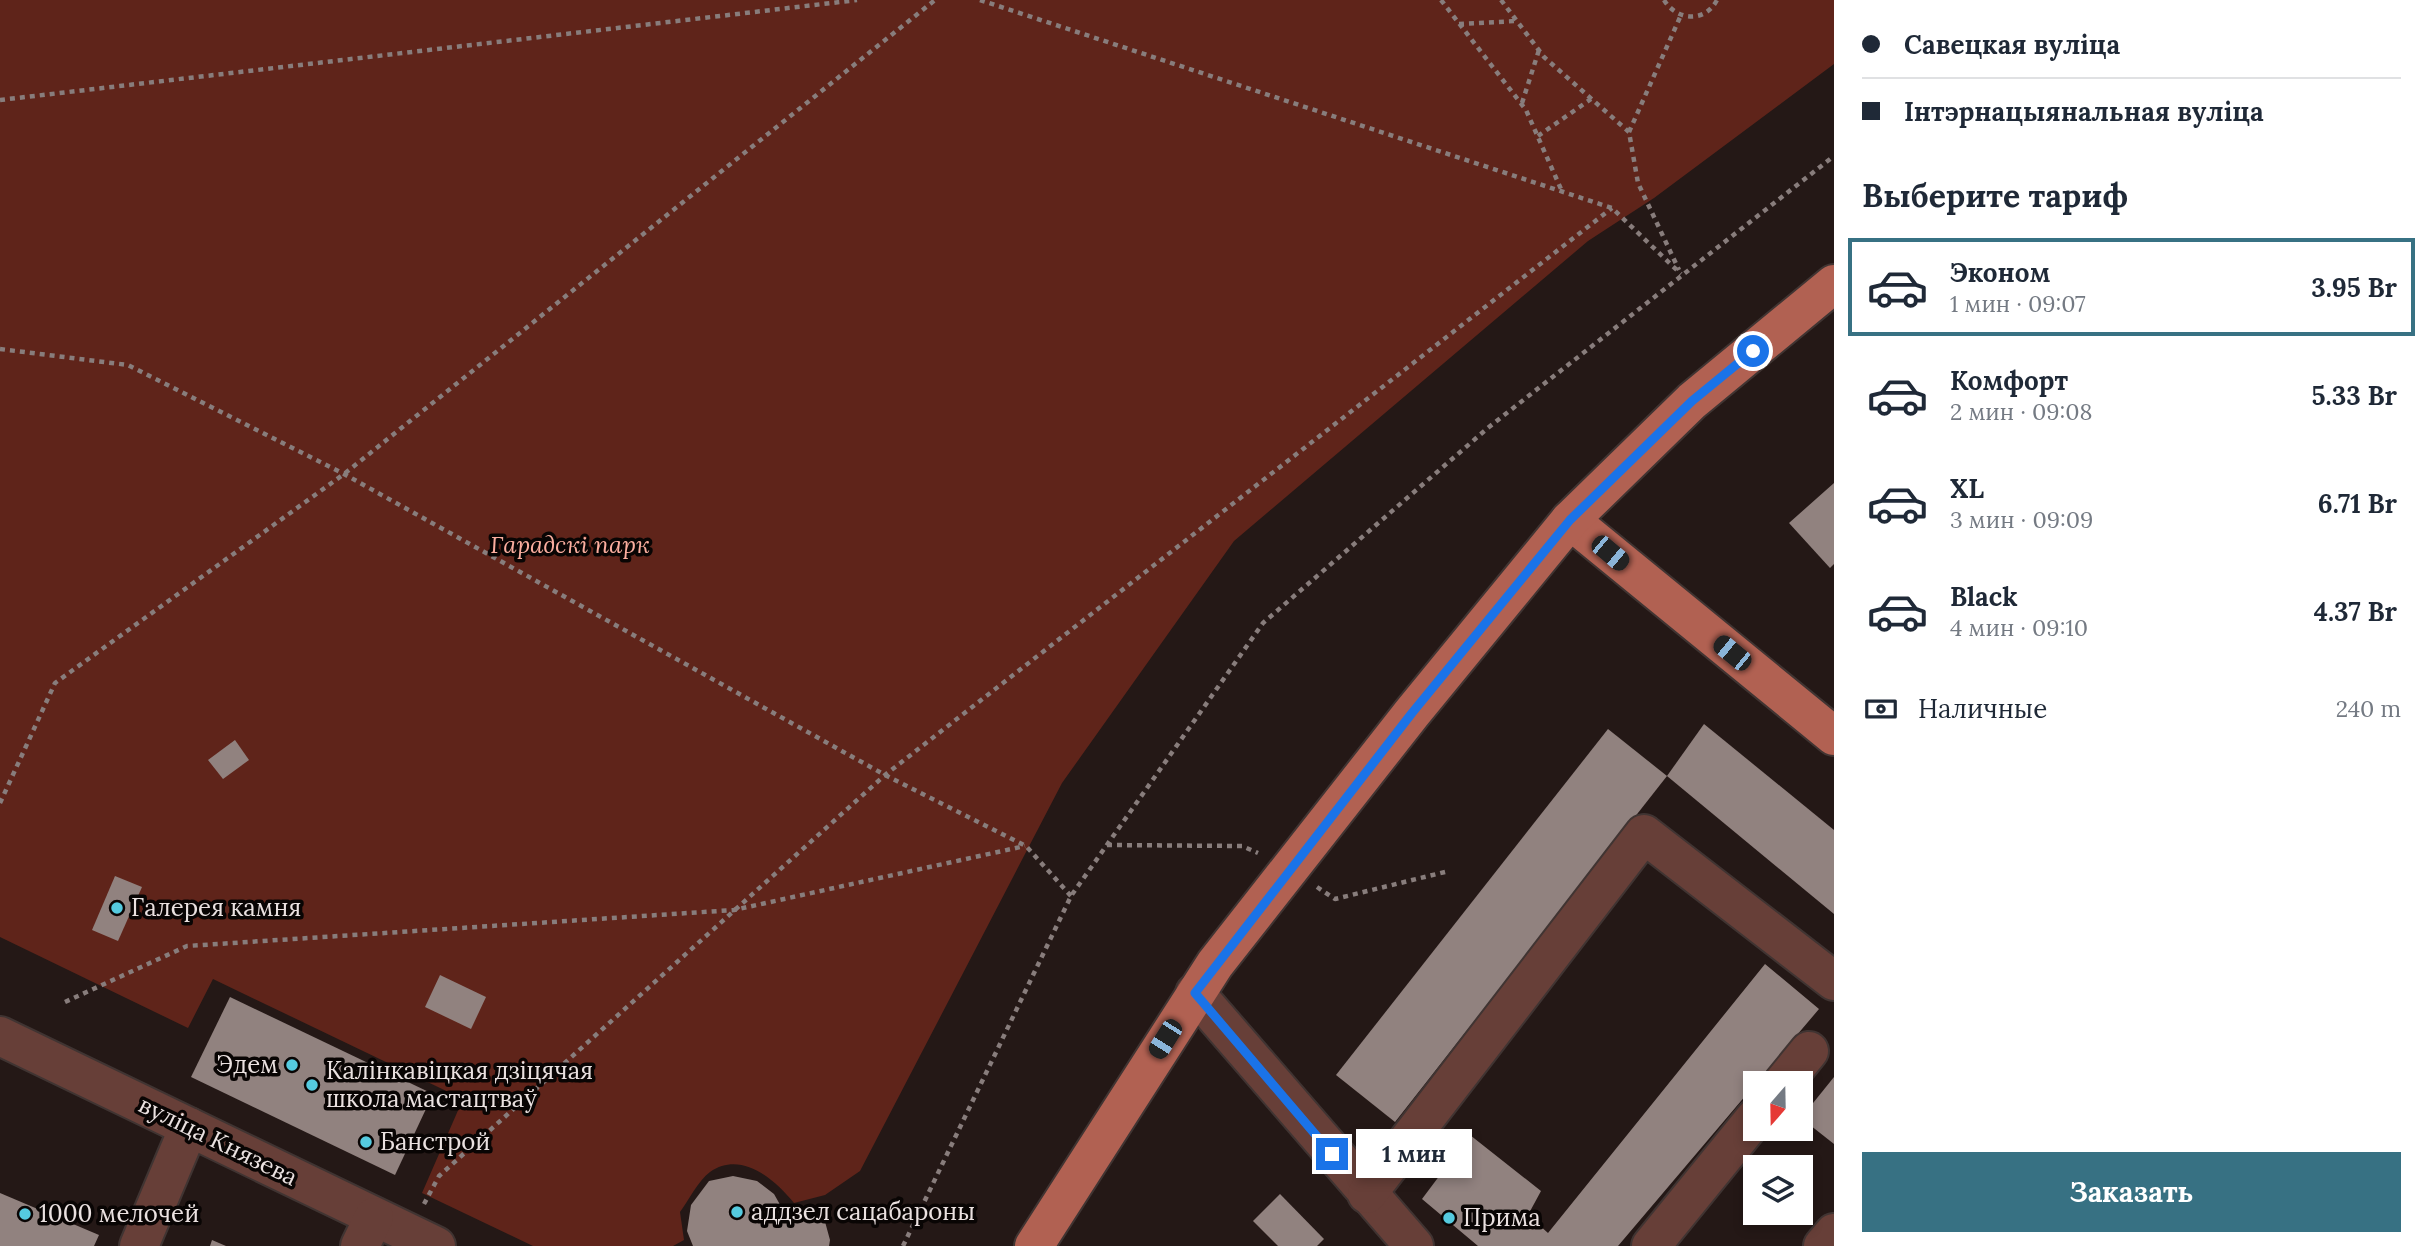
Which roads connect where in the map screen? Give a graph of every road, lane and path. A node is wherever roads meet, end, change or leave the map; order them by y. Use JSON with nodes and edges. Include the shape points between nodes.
{"nodes":[{"id":1,"x":857,"y":0,"type":"edge"},
{"id":2,"x":935,"y":0,"type":"edge"},
{"id":3,"x":980,"y":0,"type":"edge"},
{"id":4,"x":1501,"y":0,"type":"edge"},
{"id":5,"x":1664,"y":0,"type":"edge"},
{"id":6,"x":1717,"y":0,"type":"edge"},
{"id":7,"x":1443,"y":2,"type":"edge"},
{"id":8,"x":1681,"y":15,"type":"junction"},
{"id":9,"x":1517,"y":21,"type":"junction"},
{"id":10,"x":1459,"y":23,"type":"junction"},
{"id":11,"x":1539,"y":50,"type":"junction"},
{"id":12,"x":1591,"y":99,"type":"junction"},
{"id":13,"x":0,"y":100,"type":"edge"},
{"id":14,"x":1522,"y":104,"type":"junction"},
{"id":15,"x":1629,"y":132,"type":"junction"},
{"id":16,"x":1538,"y":136,"type":"junction"},
{"id":17,"x":1834,"y":156,"type":"edge"},
{"id":18,"x":1561,"y":190,"type":"junction"},
{"id":19,"x":1612,"y":208,"type":"junction"},
{"id":20,"x":1681,"y":274,"type":"junction"},
{"id":21,"x":1834,"y":285,"type":"edge"},
{"id":22,"x":0,"y":349,"type":"edge"},
{"id":23,"x":344,"y":474,"type":"junction"},
{"id":24,"x":1570,"y":520,"type":"junction"},
{"id":25,"x":1834,"y":736,"type":"edge"},
{"id":26,"x":885,"y":775,"type":"junction"},
{"id":27,"x":0,"y":803,"type":"edge"},
{"id":28,"x":1026,"y":846,"type":"junction"},
{"id":29,"x":1071,"y":896,"type":"junction"},
{"id":30,"x":734,"y":910,"type":"junction"},
{"id":31,"x":1834,"y":981,"type":"edge"},
{"id":32,"x":1195,"y":993,"type":"junction"},
{"id":33,"x":65,"y":1002,"type":"dead end"},
{"id":34,"x":0,"y":1036,"type":"edge"},
{"id":35,"x":1809,"y":1051,"type":"dead end"},
{"id":36,"x":1793,"y":1071,"type":"edge"},
{"id":37,"x":189,"y":1127,"type":"junction"},
{"id":38,"x":1743,"y":1133,"type":"edge"},
{"id":39,"x":1367,"y":1194,"type":"junction"},
{"id":40,"x":367,"y":1231,"type":"edge"},
{"id":41,"x":1834,"y":1233,"type":"edge"},
{"id":42,"x":422,"y":1239,"type":"edge"},
{"id":43,"x":139,"y":1246,"type":"edge"},
{"id":44,"x":903,"y":1246,"type":"edge"},
{"id":45,"x":1034,"y":1246,"type":"edge"},
{"id":46,"x":1414,"y":1246,"type":"edge"},
{"id":47,"x":1651,"y":1246,"type":"edge"},
{"id":48,"x":1824,"y":1246,"type":"edge"}],
"edges":[{"from":1,"to":13,"type":"path"},
{"from":2,"to":23,"type":"path"},
{"from":3,"to":18,"type":"path"},
{"from":4,"to":9,"type":"path"},
{"from":5,"to":8,"type":"path"},
{"from":6,"to":8,"type":"path","via":[[1700,16]]},
{"from":7,"to":10,"type":"path"},
{"from":8,"to":15,"type":"path"},
{"from":9,"to":10,"type":"path"},
{"from":9,"to":11,"type":"path"},
{"from":10,"to":14,"type":"path"},
{"from":11,"to":12,"type":"path"},
{"from":11,"to":14,"type":"path"},
{"from":12,"to":15,"type":"path"},
{"from":12,"to":16,"type":"path"},
{"from":14,"to":16,"type":"path"},
{"from":15,"to":20,"type":"path","via":[[1638,183]]},
{"from":16,"to":18,"type":"path"},
{"from":17,"to":20,"type":"path"},
{"from":18,"to":19,"type":"path"},
{"from":19,"to":20,"type":"path"},
{"from":19,"to":26,"type":"path"},
{"from":20,"to":29,"type":"path","via":[[1489,426],[1263,623]]},
{"from":21,"to":24,"type":"main road","via":[[1692,401]]},
{"from":22,"to":23,"type":"path","via":[[128,365]]},
{"from":23,"to":26,"type":"path"},
{"from":23,"to":27,"type":"path","via":[[55,683]]},
{"from":24,"to":25,"type":"main road"},
{"from":24,"to":32,"type":"main road","via":[[1412,713]]},
{"from":26,"to":28,"type":"path"},
{"from":26,"to":30,"type":"path"},
{"from":28,"to":29,"type":"path"},
{"from":28,"to":30,"type":"path"},
{"from":29,"to":44,"type":"path"},
{"from":30,"to":33,"type":"path","via":[[187,946]]},
{"from":30,"to":42,"type":"path","via":[[439,1176]]},
{"from":31,"to":39,"type":"street","via":[[1644,834]]},
{"from":32,"to":39,"type":"street"},
{"from":32,"to":45,"type":"main road"},
{"from":34,"to":37,"type":"street","name":"вуліца Князева"},
{"from":35,"to":36,"type":"street"},
{"from":37,"to":40,"type":"street","name":"вуліца Князева"},
{"from":37,"to":43,"type":"street"},
{"from":38,"to":47,"type":"street"},
{"from":39,"to":46,"type":"street"},
{"from":40,"to":42,"type":"street","name":"вуліца Князева"},
{"from":41,"to":48,"type":"street"}]}
